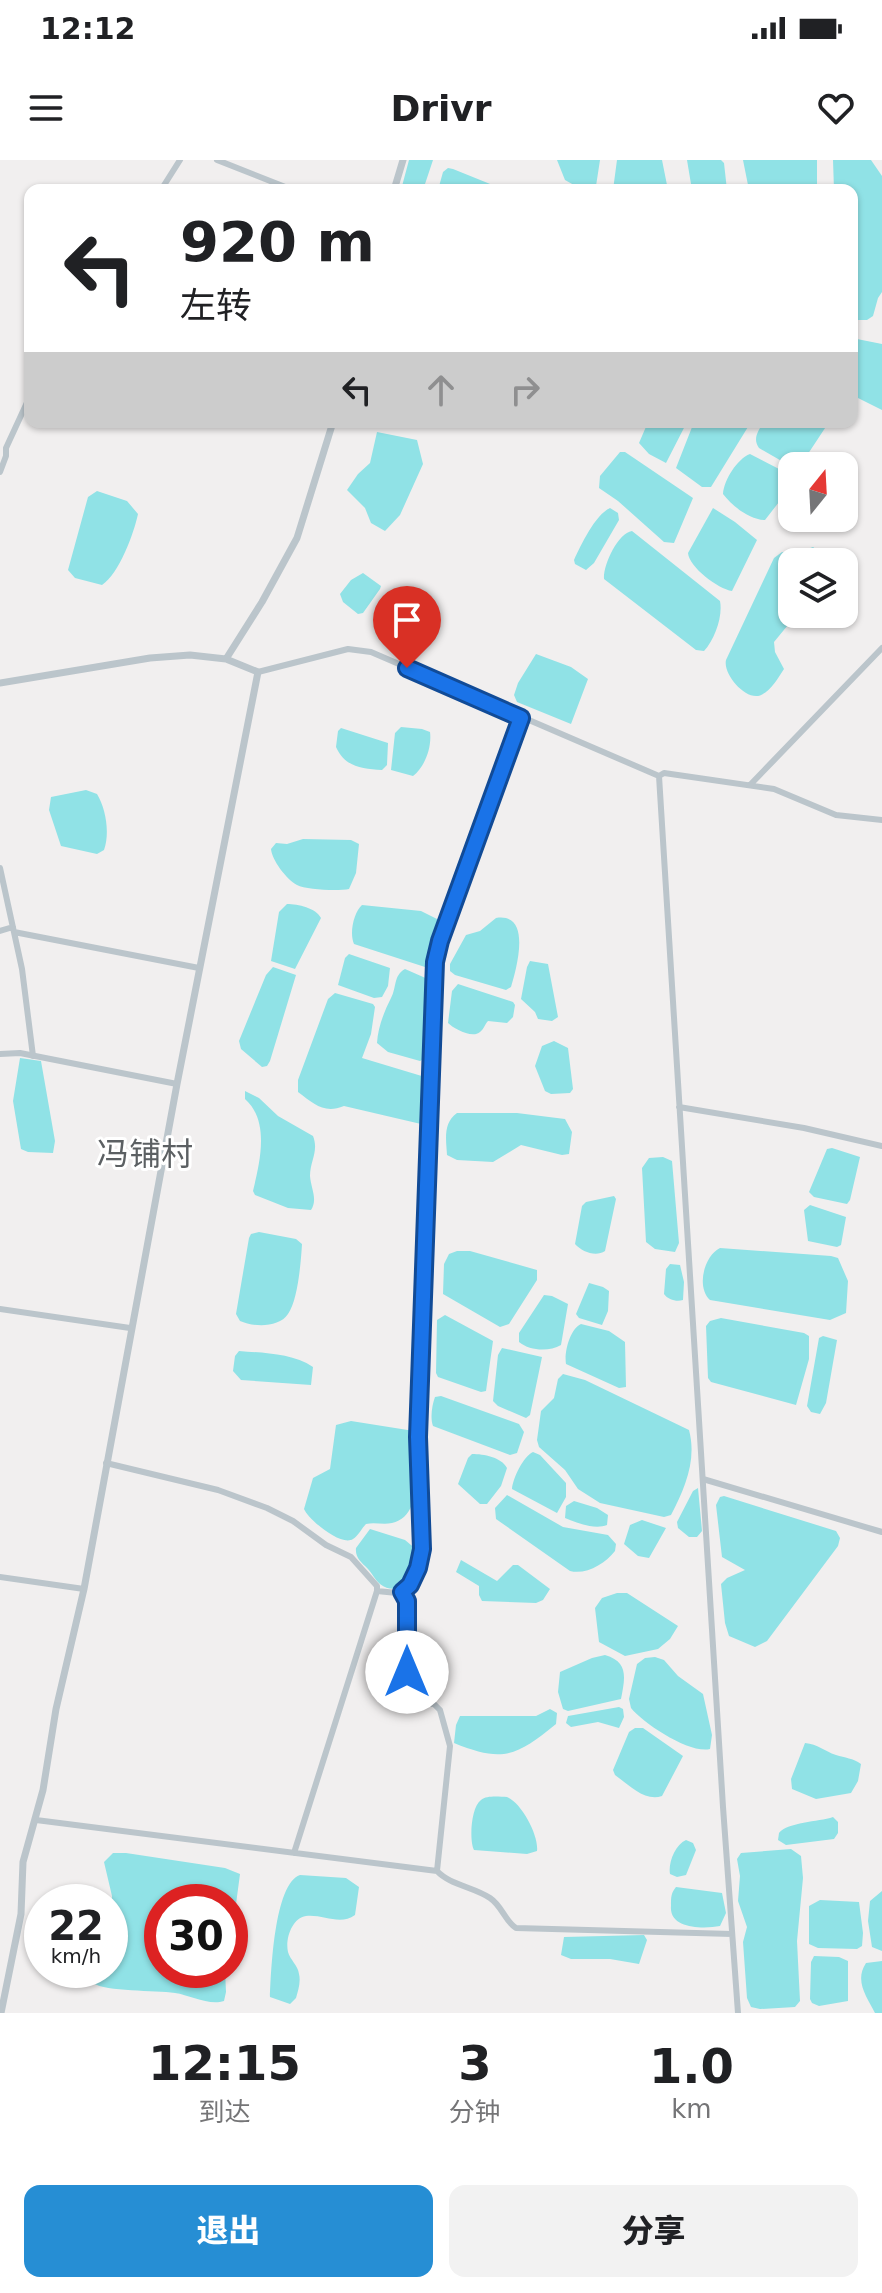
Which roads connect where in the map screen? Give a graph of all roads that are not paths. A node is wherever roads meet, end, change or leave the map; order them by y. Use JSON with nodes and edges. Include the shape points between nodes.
{"nodes":[{"id":1,"x":180,"y":160,"type":"edge"},
{"id":2,"x":217,"y":160,"type":"edge"},
{"id":3,"x":403,"y":160,"type":"edge"},
{"id":4,"x":165,"y":184,"type":"edge"},
{"id":5,"x":278,"y":184,"type":"edge"},
{"id":6,"x":396,"y":184,"type":"edge"},
{"id":7,"x":24,"y":407,"type":"edge"},
{"id":8,"x":331,"y":428,"type":"edge"},
{"id":9,"x":3,"y":447,"type":"edge"},
{"id":10,"x":0,"y":472,"type":"edge"},
{"id":11,"x":882,"y":648,"type":"edge"},
{"id":12,"x":226,"y":659,"type":"junction"},
{"id":13,"x":258,"y":672,"type":"junction"},
{"id":14,"x":0,"y":683,"type":"edge"},
{"id":15,"x":521,"y":718,"type":"junction"},
{"id":16,"x":659,"y":776,"type":"junction"},
{"id":17,"x":750,"y":785,"type":"junction"},
{"id":18,"x":882,"y":820,"type":"edge"},
{"id":19,"x":0,"y":868,"type":"edge"},
{"id":20,"x":13,"y":930,"type":"junction"},
{"id":21,"x":0,"y":931,"type":"edge"},
{"id":22,"x":199,"y":968,"type":"junction"},
{"id":23,"x":0,"y":1054,"type":"edge"},
{"id":24,"x":33,"y":1056,"type":"junction"},
{"id":25,"x":177,"y":1084,"type":"junction"},
{"id":26,"x":679,"y":1107,"type":"junction"},
{"id":27,"x":882,"y":1146,"type":"edge"},
{"id":28,"x":0,"y":1309,"type":"edge"},
{"id":29,"x":130,"y":1328,"type":"junction"},
{"id":30,"x":106,"y":1463,"type":"junction"},
{"id":31,"x":703,"y":1479,"type":"junction"},
{"id":32,"x":882,"y":1532,"type":"edge"},
{"id":33,"x":0,"y":1577,"type":"edge"},
{"id":34,"x":84,"y":1589,"type":"junction"},
{"id":35,"x":377,"y":1591,"type":"junction"},
{"id":36,"x":402,"y":1592,"type":"junction"},
{"id":37,"x":36,"y":1820,"type":"junction"},
{"id":38,"x":294,"y":1853,"type":"junction"},
{"id":39,"x":437,"y":1871,"type":"junction"},
{"id":40,"x":732,"y":1934,"type":"junction"},
{"id":41,"x":1,"y":2013,"type":"edge"},
{"id":42,"x":738,"y":2013,"type":"edge"}],
"edges":[{"from":1,"to":4,"type":"street"},
{"from":2,"to":5,"type":"street"},
{"from":3,"to":6,"type":"street"},
{"from":7,"to":9,"type":"street"},
{"from":8,"to":12,"type":"street","via":[[297,538]]},
{"from":9,"to":10,"type":"street","via":[[6,456]]},
{"from":11,"to":17,"type":"street"},
{"from":12,"to":13,"type":"street"},
{"from":12,"to":14,"type":"street","via":[[164,657]]},
{"from":13,"to":15,"type":"street","via":[[348,649],[363,650]]},
{"from":13,"to":22,"type":"street"},
{"from":15,"to":16,"type":"street"},
{"from":15,"to":36,"type":"street","via":[[436,954],[418,1437],[422,1549],[418,1568]]},
{"from":16,"to":17,"type":"street"},
{"from":16,"to":26,"type":"street"},
{"from":17,"to":18,"type":"street","via":[[774,789],[836,815]]},
{"from":19,"to":20,"type":"street"},
{"from":20,"to":21,"type":"street"},
{"from":20,"to":22,"type":"street"},
{"from":20,"to":24,"type":"street"},
{"from":22,"to":25,"type":"street"},
{"from":23,"to":24,"type":"street"},
{"from":24,"to":25,"type":"street"},
{"from":25,"to":29,"type":"street"},
{"from":26,"to":27,"type":"street"},
{"from":26,"to":31,"type":"street"},
{"from":28,"to":29,"type":"street"},
{"from":29,"to":30,"type":"street"},
{"from":30,"to":34,"type":"street"},
{"from":30,"to":35,"type":"street","via":[[218,1490],[275,1511],[351,1557]]},
{"from":31,"to":32,"type":"street"},
{"from":31,"to":40,"type":"street"},
{"from":33,"to":34,"type":"street"},
{"from":34,"to":37,"type":"street"},
{"from":35,"to":36,"type":"street"},
{"from":35,"to":38,"type":"street"},
{"from":36,"to":39,"type":"street","via":[[407,1601],[408,1698],[434,1704],[450,1737]]},
{"from":37,"to":38,"type":"street"},
{"from":37,"to":41,"type":"street","via":[[23,1862],[21,1914]]},
{"from":38,"to":39,"type":"street"},
{"from":39,"to":40,"type":"street","via":[[489,1897],[516,1928]]},
{"from":40,"to":42,"type":"street"}]}
